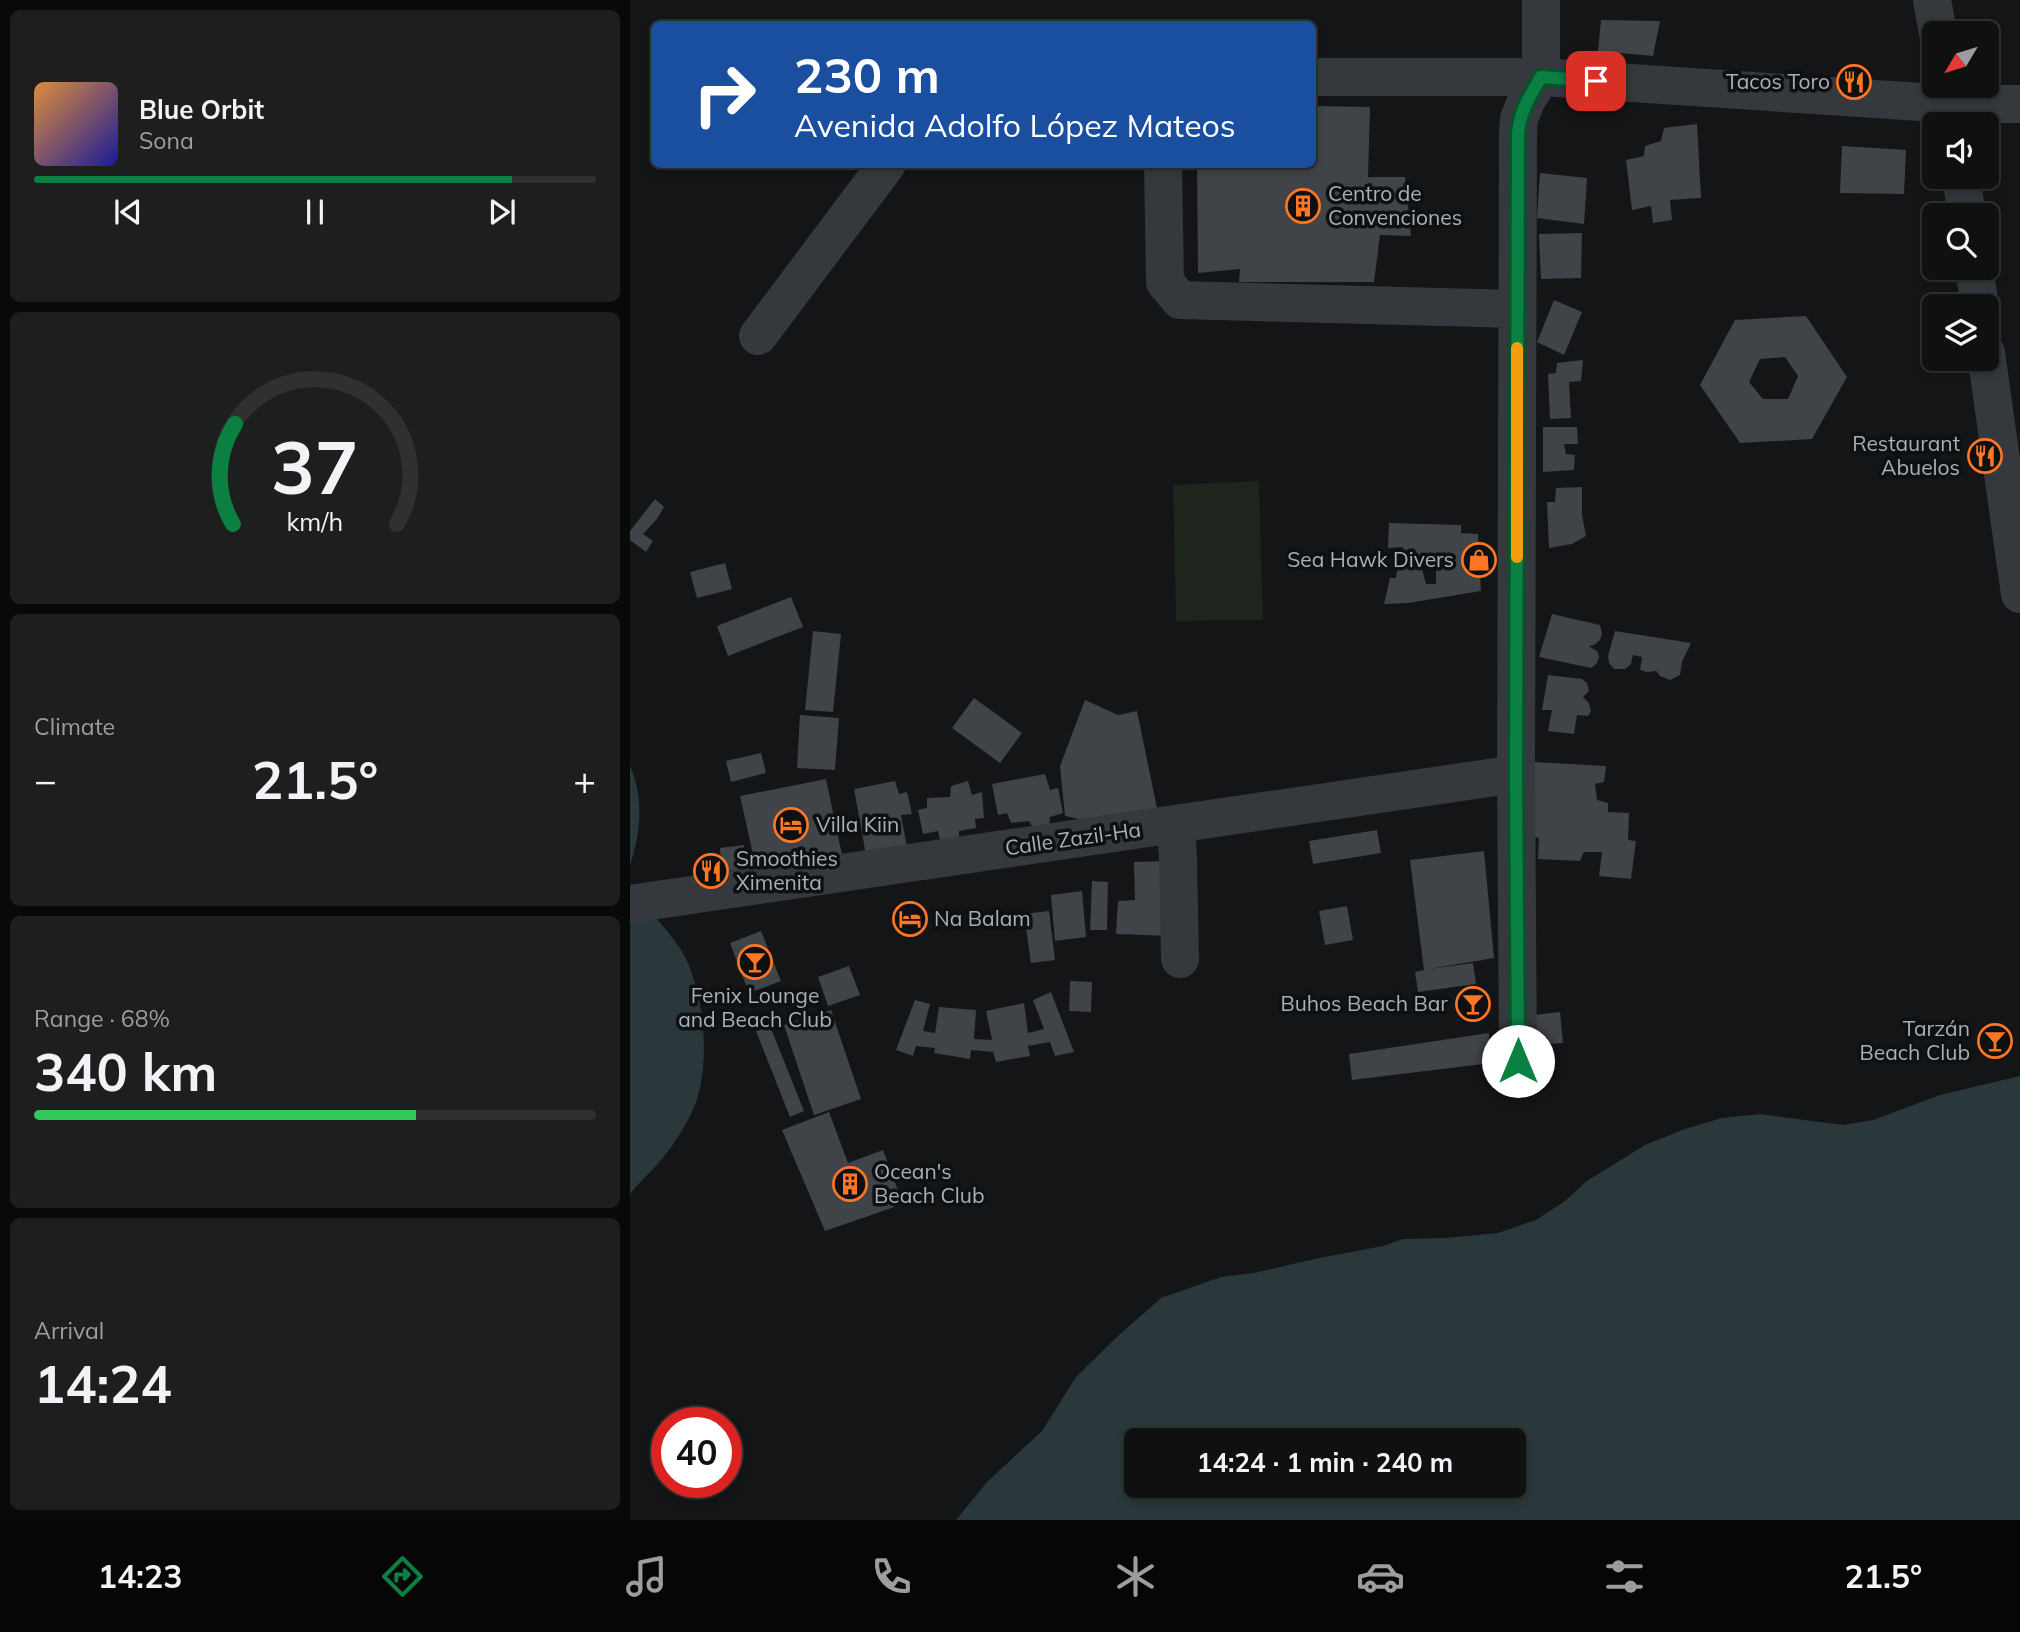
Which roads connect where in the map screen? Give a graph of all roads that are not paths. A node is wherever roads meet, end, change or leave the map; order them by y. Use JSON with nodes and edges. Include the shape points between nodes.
{"nodes":[{"id":1,"x":1541,"y":0,"type":"edge"},
{"id":2,"x":1931,"y":0,"type":"edge"},
{"id":3,"x":1935,"y":21,"type":"edge"},
{"id":4,"x":1316,"y":77,"type":"edge"},
{"id":5,"x":1541,"y":77,"type":"junction"},
{"id":6,"x":2020,"y":104,"type":"edge"},
{"id":7,"x":1951,"y":105,"type":"edge"},
{"id":8,"x":884,"y":168,"type":"edge"},
{"id":9,"x":1163,"y":168,"type":"edge"},
{"id":10,"x":1517,"y":309,"type":"junction"},
{"id":11,"x":758,"y":336,"type":"dead end"},
{"id":12,"x":1988,"y":371,"type":"edge"},
{"id":13,"x":2020,"y":594,"type":"edge"},
{"id":14,"x":1516,"y":774,"type":"junction"},
{"id":15,"x":1176,"y":824,"type":"junction"},
{"id":16,"x":630,"y":904,"type":"edge"},
{"id":17,"x":1180,"y":959,"type":"dead end"},
{"id":18,"x":1518,"y":1061,"type":"dead end"}],
"edges":[{"from":1,"to":5,"type":"street"},
{"from":2,"to":3,"type":"street"},
{"from":4,"to":5,"type":"street"},
{"from":5,"to":7,"type":"street"},
{"from":5,"to":10,"type":"street","via":[[1519,119]]},
{"from":6,"to":7,"type":"street"},
{"from":8,"to":11,"type":"street"},
{"from":9,"to":10,"type":"street","via":[[1165,282],[1180,300]]},
{"from":10,"to":14,"type":"street"},
{"from":12,"to":13,"type":"street"},
{"from":14,"to":15,"type":"street","name":"Calle Zazil-Ha"},
{"from":14,"to":18,"type":"street"},
{"from":15,"to":16,"type":"street","name":"Calle Zazil-Ha"},
{"from":15,"to":17,"type":"street"}]}
